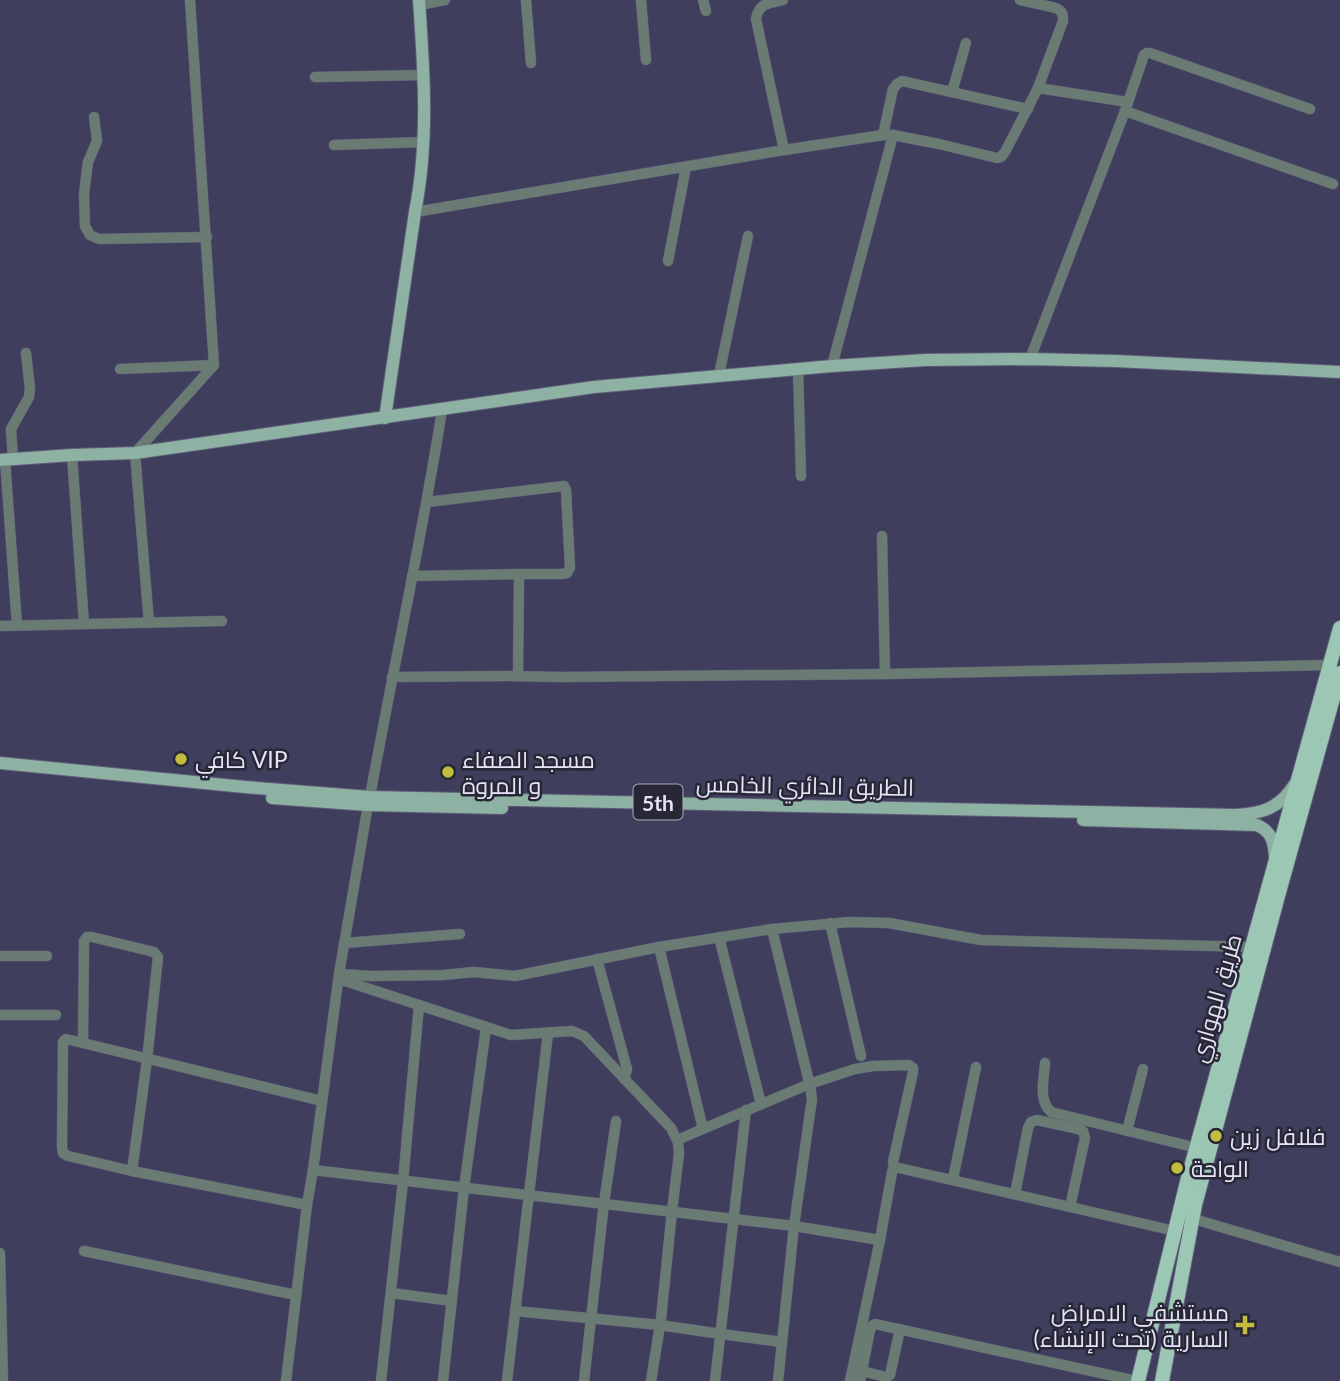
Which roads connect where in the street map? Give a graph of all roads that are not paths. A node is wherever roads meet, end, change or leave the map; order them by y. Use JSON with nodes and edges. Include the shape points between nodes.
{"nodes":[{"id":1,"x":190,"y":0,"type":"edge"},
{"id":2,"x":445,"y":0,"type":"edge"},
{"id":3,"x":526,"y":0,"type":"edge"},
{"id":4,"x":641,"y":0,"type":"edge"},
{"id":5,"x":704,"y":0,"type":"edge"},
{"id":6,"x":783,"y":0,"type":"edge"},
{"id":7,"x":1020,"y":0,"type":"edge"},
{"id":8,"x":419,"y":3,"type":"edge"},
{"id":9,"x":706,"y":11,"type":"dead end"},
{"id":10,"x":966,"y":43,"type":"dead end"},
{"id":11,"x":646,"y":60,"type":"dead end"},
{"id":12,"x":531,"y":63,"type":"dead end"},
{"id":13,"x":424,"y":75,"type":"junction"},
{"id":14,"x":315,"y":78,"type":"dead end"},
{"id":15,"x":1038,"y":88,"type":"junction"},
{"id":16,"x":952,"y":92,"type":"junction"},
{"id":17,"x":1126,"y":107,"type":"junction"},
{"id":18,"x":1028,"y":109,"type":"junction"},
{"id":19,"x":1310,"y":109,"type":"dead end"},
{"id":20,"x":94,"y":117,"type":"dead end"},
{"id":21,"x":888,"y":135,"type":"junction"},
{"id":22,"x":424,"y":142,"type":"junction"},
{"id":23,"x":334,"y":145,"type":"dead end"},
{"id":24,"x":784,"y":150,"type":"junction"},
{"id":25,"x":686,"y":167,"type":"junction"},
{"id":26,"x":1333,"y":184,"type":"dead end"},
{"id":27,"x":415,"y":212,"type":"junction"},
{"id":28,"x":748,"y":236,"type":"dead end"},
{"id":29,"x":207,"y":237,"type":"junction"},
{"id":30,"x":668,"y":261,"type":"dead end"},
{"id":31,"x":26,"y":353,"type":"dead end"},
{"id":32,"x":1030,"y":359,"type":"junction"},
{"id":33,"x":214,"y":365,"type":"junction"},
{"id":34,"x":832,"y":366,"type":"junction"},
{"id":35,"x":120,"y":369,"type":"dead end"},
{"id":36,"x":798,"y":369,"type":"junction"},
{"id":37,"x":1340,"y":372,"type":"edge"},
{"id":38,"x":719,"y":375,"type":"junction"},
{"id":39,"x":442,"y":410,"type":"junction"},
{"id":40,"x":385,"y":418,"type":"junction"},
{"id":41,"x":135,"y":453,"type":"junction"},
{"id":42,"x":72,"y":454,"type":"junction"},
{"id":43,"x":6,"y":459,"type":"edge"},
{"id":44,"x":801,"y":476,"type":"dead end"},
{"id":45,"x":427,"y":502,"type":"junction"},
{"id":46,"x":882,"y":536,"type":"dead end"},
{"id":47,"x":519,"y":574,"type":"junction"},
{"id":48,"x":412,"y":576,"type":"junction"},
{"id":49,"x":222,"y":621,"type":"dead end"},
{"id":50,"x":149,"y":622,"type":"junction"},
{"id":51,"x":84,"y":624,"type":"junction"},
{"id":52,"x":17,"y":625,"type":"junction"},
{"id":53,"x":0,"y":626,"type":"edge"},
{"id":54,"x":1340,"y":628,"type":"edge"},
{"id":55,"x":1335,"y":669,"type":"edge"},
{"id":56,"x":885,"y":674,"type":"junction"},
{"id":57,"x":518,"y":676,"type":"junction"},
{"id":58,"x":392,"y":677,"type":"junction"},
{"id":59,"x":0,"y":763,"type":"edge"},
{"id":60,"x":0,"y":770,"type":"edge"},
{"id":61,"x":1299,"y":774,"type":"junction"},
{"id":62,"x":369,"y":801,"type":"junction"},
{"id":63,"x":919,"y":813,"type":"junction"},
{"id":64,"x":1275,"y":868,"type":"junction"},
{"id":65,"x":831,"y":923,"type":"junction"},
{"id":66,"x":772,"y":929,"type":"junction"},
{"id":67,"x":460,"y":934,"type":"dead end"},
{"id":68,"x":719,"y":937,"type":"junction"},
{"id":69,"x":344,"y":943,"type":"junction"},
{"id":70,"x":659,"y":947,"type":"junction"},
{"id":71,"x":1253,"y":947,"type":"junction"},
{"id":72,"x":0,"y":956,"type":"edge"},
{"id":73,"x":47,"y":956,"type":"dead end"},
{"id":74,"x":597,"y":959,"type":"junction"},
{"id":75,"x":339,"y":977,"type":"junction"},
{"id":76,"x":419,"y":1005,"type":"junction"},
{"id":77,"x":0,"y":1015,"type":"edge"},
{"id":78,"x":56,"y":1015,"type":"dead end"},
{"id":79,"x":486,"y":1028,"type":"junction"},
{"id":80,"x":548,"y":1033,"type":"junction"},
{"id":81,"x":83,"y":1043,"type":"junction"},
{"id":82,"x":861,"y":1056,"type":"dead end"},
{"id":83,"x":147,"y":1060,"type":"junction"},
{"id":84,"x":1045,"y":1063,"type":"dead end"},
{"id":85,"x":976,"y":1067,"type":"dead end"},
{"id":86,"x":1143,"y":1069,"type":"dead end"},
{"id":87,"x":624,"y":1079,"type":"junction"},
{"id":88,"x":809,"y":1084,"type":"junction"},
{"id":89,"x":322,"y":1101,"type":"junction"},
{"id":90,"x":761,"y":1104,"type":"junction"},
{"id":91,"x":746,"y":1110,"type":"junction"},
{"id":92,"x":616,"y":1121,"type":"dead end"},
{"id":93,"x":704,"y":1129,"type":"junction"},
{"id":94,"x":1127,"y":1131,"type":"junction"},
{"id":95,"x":677,"y":1140,"type":"junction"},
{"id":96,"x":1197,"y":1148,"type":"junction"},
{"id":97,"x":894,"y":1168,"type":"junction"},
{"id":98,"x":313,"y":1170,"type":"junction"},
{"id":99,"x":132,"y":1171,"type":"junction"},
{"id":100,"x":953,"y":1179,"type":"junction"},
{"id":101,"x":403,"y":1181,"type":"junction"},
{"id":102,"x":464,"y":1188,"type":"junction"},
{"id":103,"x":1015,"y":1194,"type":"junction"},
{"id":104,"x":529,"y":1196,"type":"junction"},
{"id":105,"x":604,"y":1203,"type":"junction"},
{"id":106,"x":307,"y":1205,"type":"junction"},
{"id":107,"x":1070,"y":1207,"type":"junction"},
{"id":108,"x":672,"y":1211,"type":"junction"},
{"id":109,"x":1185,"y":1217,"type":"junction"},
{"id":110,"x":734,"y":1219,"type":"junction"},
{"id":111,"x":794,"y":1226,"type":"junction"},
{"id":112,"x":1175,"y":1231,"type":"junction"},
{"id":113,"x":880,"y":1240,"type":"junction"},
{"id":114,"x":84,"y":1251,"type":"dead end"},
{"id":115,"x":0,"y":1253,"type":"edge"},
{"id":116,"x":1340,"y":1262,"type":"edge"},
{"id":117,"x":391,"y":1293,"type":"junction"},
{"id":118,"x":296,"y":1295,"type":"junction"},
{"id":119,"x":452,"y":1301,"type":"junction"},
{"id":120,"x":515,"y":1311,"type":"junction"},
{"id":121,"x":590,"y":1317,"type":"junction"},
{"id":122,"x":660,"y":1325,"type":"junction"},
{"id":123,"x":900,"y":1329,"type":"junction"},
{"id":124,"x":720,"y":1334,"type":"junction"},
{"id":125,"x":782,"y":1342,"type":"junction"},
{"id":126,"x":861,"y":1376,"type":"edge"},
{"id":127,"x":4,"y":1381,"type":"edge"},
{"id":128,"x":286,"y":1381,"type":"edge"},
{"id":129,"x":381,"y":1381,"type":"edge"},
{"id":130,"x":443,"y":1381,"type":"edge"},
{"id":131,"x":507,"y":1381,"type":"edge"},
{"id":132,"x":584,"y":1381,"type":"edge"},
{"id":133,"x":651,"y":1381,"type":"edge"},
{"id":134,"x":715,"y":1381,"type":"edge"},
{"id":135,"x":778,"y":1381,"type":"edge"},
{"id":136,"x":850,"y":1381,"type":"edge"},
{"id":137,"x":1138,"y":1381,"type":"edge"},
{"id":138,"x":1162,"y":1381,"type":"edge"}],
"edges":[{"from":1,"to":29,"type":"street"},
{"from":2,"to":8,"type":"street"},
{"from":3,"to":12,"type":"street"},
{"from":4,"to":11,"type":"street"},
{"from":5,"to":9,"type":"street"},
{"from":6,"to":24,"type":"street","via":[[762,5],[756,19]]},
{"from":7,"to":15,"type":"street","via":[[1056,8],[1063,15]]},
{"from":8,"to":13,"type":"main road"},
{"from":10,"to":16,"type":"street"},
{"from":13,"to":14,"type":"street"},
{"from":13,"to":22,"type":"main road"},
{"from":15,"to":17,"type":"street"},
{"from":15,"to":18,"type":"street"},
{"from":16,"to":18,"type":"street"},
{"from":16,"to":21,"type":"street","via":[[900,82],[893,89]]},
{"from":17,"to":19,"type":"street","via":[[1147,53]]},
{"from":17,"to":26,"type":"street"},
{"from":17,"to":32,"type":"street"},
{"from":18,"to":21,"type":"street","via":[[1005,152],[997,158]]},
{"from":20,"to":29,"type":"street","via":[[97,141],[84,188],[85,226],[90,235],[99,239]]},
{"from":21,"to":24,"type":"street"},
{"from":21,"to":34,"type":"street"},
{"from":22,"to":23,"type":"street"},
{"from":22,"to":27,"type":"main road"},
{"from":24,"to":25,"type":"street"},
{"from":25,"to":27,"type":"street"},
{"from":25,"to":30,"type":"street"},
{"from":27,"to":40,"type":"main road"},
{"from":28,"to":38,"type":"street"},
{"from":29,"to":33,"type":"street"},
{"from":31,"to":43,"type":"street","via":[[29,397],[11,429]]},
{"from":32,"to":34,"type":"main road"},
{"from":32,"to":37,"type":"main road"},
{"from":33,"to":35,"type":"street"},
{"from":33,"to":41,"type":"street"},
{"from":34,"to":36,"type":"main road"},
{"from":36,"to":38,"type":"main road"},
{"from":36,"to":44,"type":"street"},
{"from":38,"to":39,"type":"main road","via":[[594,387]]},
{"from":39,"to":40,"type":"main road"},
{"from":39,"to":45,"type":"street"},
{"from":40,"to":41,"type":"main road"},
{"from":41,"to":42,"type":"main road"},
{"from":41,"to":50,"type":"street"},
{"from":42,"to":43,"type":"main road"},
{"from":42,"to":51,"type":"street"},
{"from":43,"to":52,"type":"street"},
{"from":45,"to":47,"type":"street","via":[[564,486],[570,568],[567,573]]},
{"from":45,"to":48,"type":"street"},
{"from":46,"to":56,"type":"street"},
{"from":47,"to":48,"type":"street"},
{"from":47,"to":57,"type":"street"},
{"from":48,"to":58,"type":"street"},
{"from":49,"to":50,"type":"street"},
{"from":50,"to":51,"type":"street"},
{"from":51,"to":52,"type":"street"},
{"from":52,"to":53,"type":"street"},
{"from":54,"to":55,"type":"highway","name":"طريق الهواري"},
{"from":55,"to":56,"type":"street"},
{"from":55,"to":61,"type":"highway","name":"طريق الهواري"},
{"from":55,"to":109,"type":"highway","name":"طريق الهواري","via":[[1278,896]]},
{"from":56,"to":57,"type":"street"},
{"from":57,"to":58,"type":"street"},
{"from":58,"to":62,"type":"street"},
{"from":59,"to":62,"type":"main road","name":"الطريق الدائري الخامس","number":"5th"},
{"from":60,"to":62,"type":"main road","name":"الطريق الدائري الخامس","number":"5th","via":[[242,795]]},
{"from":61,"to":63,"type":"main road","name":"الطريق الدائري الخامس","number":"5th","via":[[1277,804],[1250,814]]},
{"from":61,"to":64,"type":"highway","name":"طريق الهواري"},
{"from":62,"to":63,"type":"main road","name":"الطريق الدائري الخامس","number":"5th"},
{"from":62,"to":69,"type":"street"},
{"from":63,"to":64,"type":"main road","name":"الطريق الدائري الخامس","number":"5th","via":[[1251,824],[1270,835]]},
{"from":64,"to":71,"type":"highway","name":"طريق الهواري"},
{"from":65,"to":66,"type":"street"},
{"from":65,"to":71,"type":"street","via":[[889,923],[989,940]]},
{"from":65,"to":82,"type":"street"},
{"from":66,"to":68,"type":"street"},
{"from":66,"to":88,"type":"street"},
{"from":67,"to":69,"type":"street"},
{"from":68,"to":70,"type":"street"},
{"from":68,"to":90,"type":"street"},
{"from":69,"to":75,"type":"street"},
{"from":70,"to":74,"type":"street"},
{"from":70,"to":93,"type":"street"},
{"from":71,"to":96,"type":"highway","name":"طريق الهواري"},
{"from":72,"to":73,"type":"street"},
{"from":74,"to":75,"type":"street","via":[[515,976],[474,972]]},
{"from":74,"to":87,"type":"street","via":[[627,1069]]},
{"from":75,"to":76,"type":"street"},
{"from":75,"to":89,"type":"street"},
{"from":76,"to":79,"type":"street"},
{"from":76,"to":101,"type":"street"},
{"from":77,"to":78,"type":"street"},
{"from":79,"to":80,"type":"street","via":[[511,1035]]},
{"from":79,"to":102,"type":"street"},
{"from":80,"to":87,"type":"street","via":[[581,1035]]},
{"from":80,"to":104,"type":"street"},
{"from":81,"to":83,"type":"street"},
{"from":81,"to":83,"type":"street","via":[[87,937],[155,952]]},
{"from":81,"to":99,"type":"street","via":[[62,1042],[61,1148],[68,1156]]},
{"from":83,"to":89,"type":"street"},
{"from":83,"to":99,"type":"street"},
{"from":84,"to":94,"type":"street","via":[[1043,1098],[1048,1110]]},
{"from":85,"to":100,"type":"street"},
{"from":86,"to":94,"type":"street"},
{"from":87,"to":95,"type":"street"},
{"from":88,"to":90,"type":"street"},
{"from":88,"to":97,"type":"street","via":[[861,1067],[911,1066]]},
{"from":88,"to":111,"type":"street","via":[[812,1105]]},
{"from":89,"to":98,"type":"street"},
{"from":90,"to":91,"type":"street"},
{"from":91,"to":93,"type":"street"},
{"from":91,"to":110,"type":"street"},
{"from":92,"to":105,"type":"street"},
{"from":93,"to":95,"type":"street"},
{"from":94,"to":96,"type":"street"},
{"from":95,"to":108,"type":"street"},
{"from":96,"to":109,"type":"highway","name":"طريق الهواري"},
{"from":97,"to":100,"type":"street"},
{"from":97,"to":113,"type":"street"},
{"from":98,"to":101,"type":"street"},
{"from":98,"to":106,"type":"street"},
{"from":99,"to":106,"type":"street"},
{"from":100,"to":103,"type":"street"},
{"from":101,"to":102,"type":"street"},
{"from":101,"to":117,"type":"street"},
{"from":102,"to":104,"type":"street"},
{"from":102,"to":119,"type":"street"},
{"from":103,"to":107,"type":"street"},
{"from":103,"to":107,"type":"street","via":[[1031,1122],[1078,1129],[1085,1138]]},
{"from":104,"to":105,"type":"street"},
{"from":104,"to":120,"type":"street"},
{"from":105,"to":108,"type":"street"},
{"from":105,"to":121,"type":"street"},
{"from":106,"to":118,"type":"street"},
{"from":107,"to":112,"type":"street"},
{"from":108,"to":110,"type":"street"},
{"from":108,"to":122,"type":"street"},
{"from":109,"to":112,"type":"highway","name":"طريق الهواري"},
{"from":109,"to":116,"type":"street"},
{"from":109,"to":138,"type":"highway","name":"طريق الهواري"},
{"from":110,"to":111,"type":"street"},
{"from":110,"to":124,"type":"street"},
{"from":111,"to":113,"type":"street"},
{"from":111,"to":125,"type":"street"},
{"from":112,"to":137,"type":"highway","name":"طريق الهواري"},
{"from":113,"to":136,"type":"street"},
{"from":114,"to":118,"type":"street"},
{"from":115,"to":127,"type":"street"},
{"from":117,"to":119,"type":"street"},
{"from":117,"to":129,"type":"street"},
{"from":118,"to":128,"type":"street"},
{"from":119,"to":130,"type":"street"},
{"from":120,"to":121,"type":"street"},
{"from":120,"to":131,"type":"street"},
{"from":121,"to":122,"type":"street"},
{"from":121,"to":132,"type":"street"},
{"from":122,"to":124,"type":"street"},
{"from":122,"to":133,"type":"street"},
{"from":123,"to":126,"type":"street","via":[[890,1375]]},
{"from":123,"to":126,"type":"street","via":[[872,1326]]},
{"from":123,"to":137,"type":"street"},
{"from":124,"to":125,"type":"street"},
{"from":124,"to":134,"type":"street"},
{"from":125,"to":135,"type":"street"}]}
